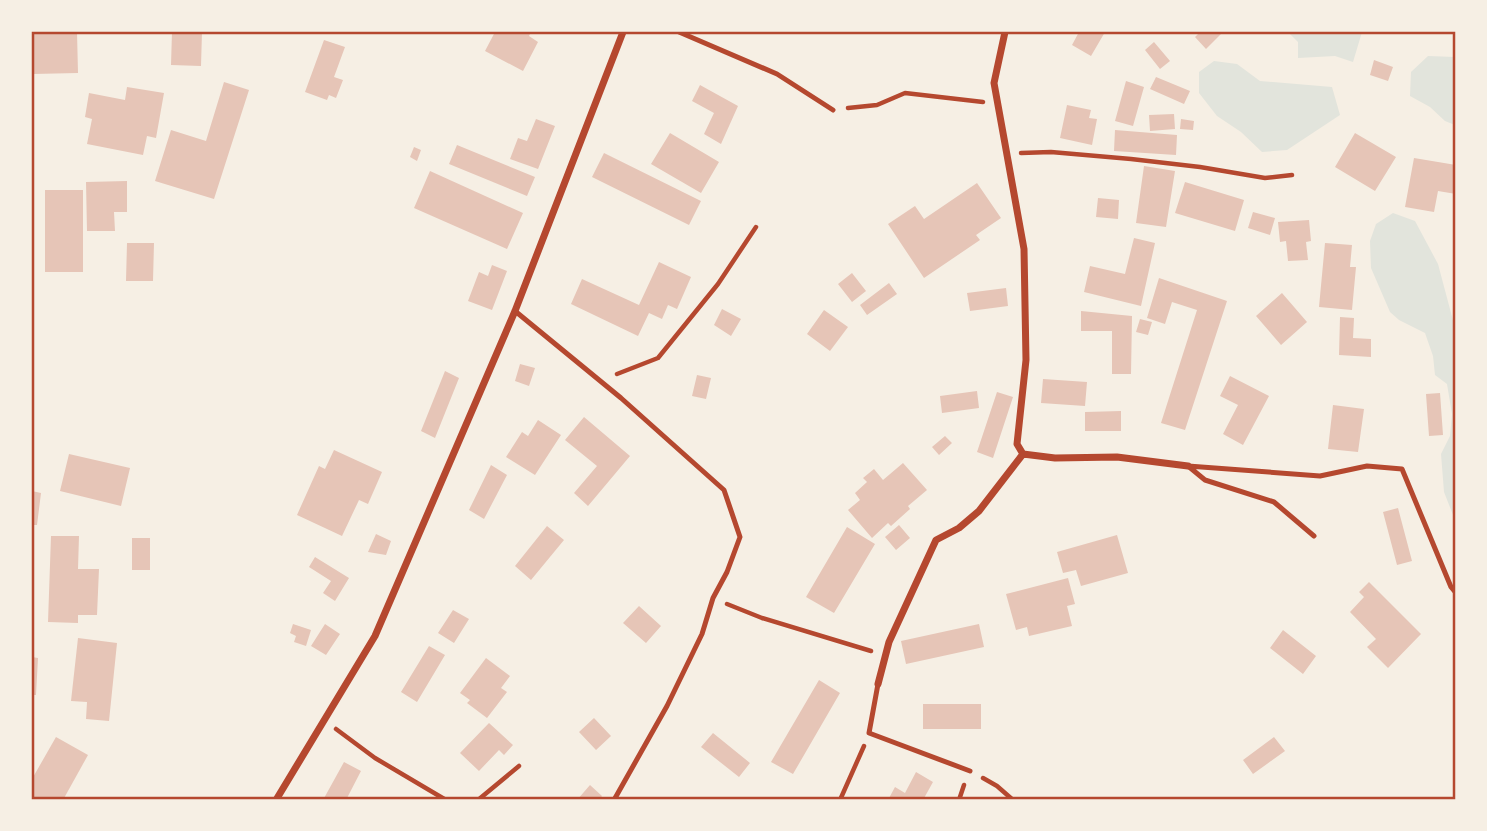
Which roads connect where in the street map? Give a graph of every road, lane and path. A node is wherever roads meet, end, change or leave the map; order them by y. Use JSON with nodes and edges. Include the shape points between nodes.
{"nodes":[{"id":1,"x":624,"y":32,"type":"edge"},
{"id":2,"x":679,"y":32,"type":"edge"},
{"id":3,"x":1006,"y":32,"type":"edge"},
{"id":4,"x":998,"y":104,"type":"junction"},
{"id":5,"x":833,"y":110,"type":"joint"},
{"id":6,"x":1006,"y":154,"type":"junction"},
{"id":7,"x":1292,"y":175,"type":"dead end"},
{"id":8,"x":756,"y":227,"type":"dead end"},
{"id":9,"x":515,"y":311,"type":"junction"},
{"id":10,"x":600,"y":382,"type":"junction"},
{"id":11,"x":1023,"y":454,"type":"junction"},
{"id":12,"x":1188,"y":466,"type":"junction"},
{"id":13,"x":1314,"y":536,"type":"dead end"},
{"id":14,"x":1455,"y":593,"type":"edge"},
{"id":15,"x":713,"y":598,"type":"junction"},
{"id":16,"x":886,"y":655,"type":"junction"},
{"id":17,"x":878,"y":684,"type":"joint"},
{"id":18,"x":324,"y":720,"type":"junction"},
{"id":19,"x":869,"y":733,"type":"junction"},
{"id":20,"x":519,"y":766,"type":"dead end"},
{"id":21,"x":970,"y":771,"type":"joint"},
{"id":22,"x":276,"y":800,"type":"edge"},
{"id":23,"x":446,"y":800,"type":"edge"},
{"id":24,"x":478,"y":800,"type":"edge"},
{"id":25,"x":614,"y":800,"type":"edge"},
{"id":26,"x":840,"y":800,"type":"edge"},
{"id":27,"x":1013,"y":800,"type":"edge"}],
"edges":[{"from":1,"to":9,"type":"street"},
{"from":2,"to":5,"type":"lane","via":[[777,74]]},
{"from":3,"to":4,"type":"street","via":[[994,83]]},
{"from":4,"to":5,"type":"path","via":[[905,93],[877,105]]},
{"from":4,"to":6,"type":"street"},
{"from":6,"to":7,"type":"path","via":[[1051,152],[1265,178]]},
{"from":6,"to":11,"type":"street","via":[[1024,250],[1026,360],[1017,444]]},
{"from":8,"to":10,"type":"path","via":[[718,284],[658,358]]},
{"from":9,"to":10,"type":"lane"},
{"from":9,"to":18,"type":"street","via":[[375,636]]},
{"from":10,"to":15,"type":"lane","via":[[724,490],[740,537]]},
{"from":11,"to":12,"type":"street","via":[[1117,457]]},
{"from":11,"to":16,"type":"street","via":[[979,511],[936,540]]},
{"from":12,"to":13,"type":"lane","via":[[1205,480],[1274,502]]},
{"from":12,"to":14,"type":"lane","via":[[1320,476],[1367,466],[1402,469]]},
{"from":15,"to":16,"type":"path","via":[[762,618]]},
{"from":15,"to":25,"type":"lane","via":[[679,682]]},
{"from":16,"to":17,"type":"street"},
{"from":17,"to":19,"type":"lane"},
{"from":18,"to":22,"type":"street"},
{"from":18,"to":23,"type":"path","via":[[375,758]]},
{"from":19,"to":21,"type":"lane"},
{"from":19,"to":26,"type":"path"},
{"from":20,"to":24,"type":"path"},
{"from":21,"to":27,"type":"path"}]}
